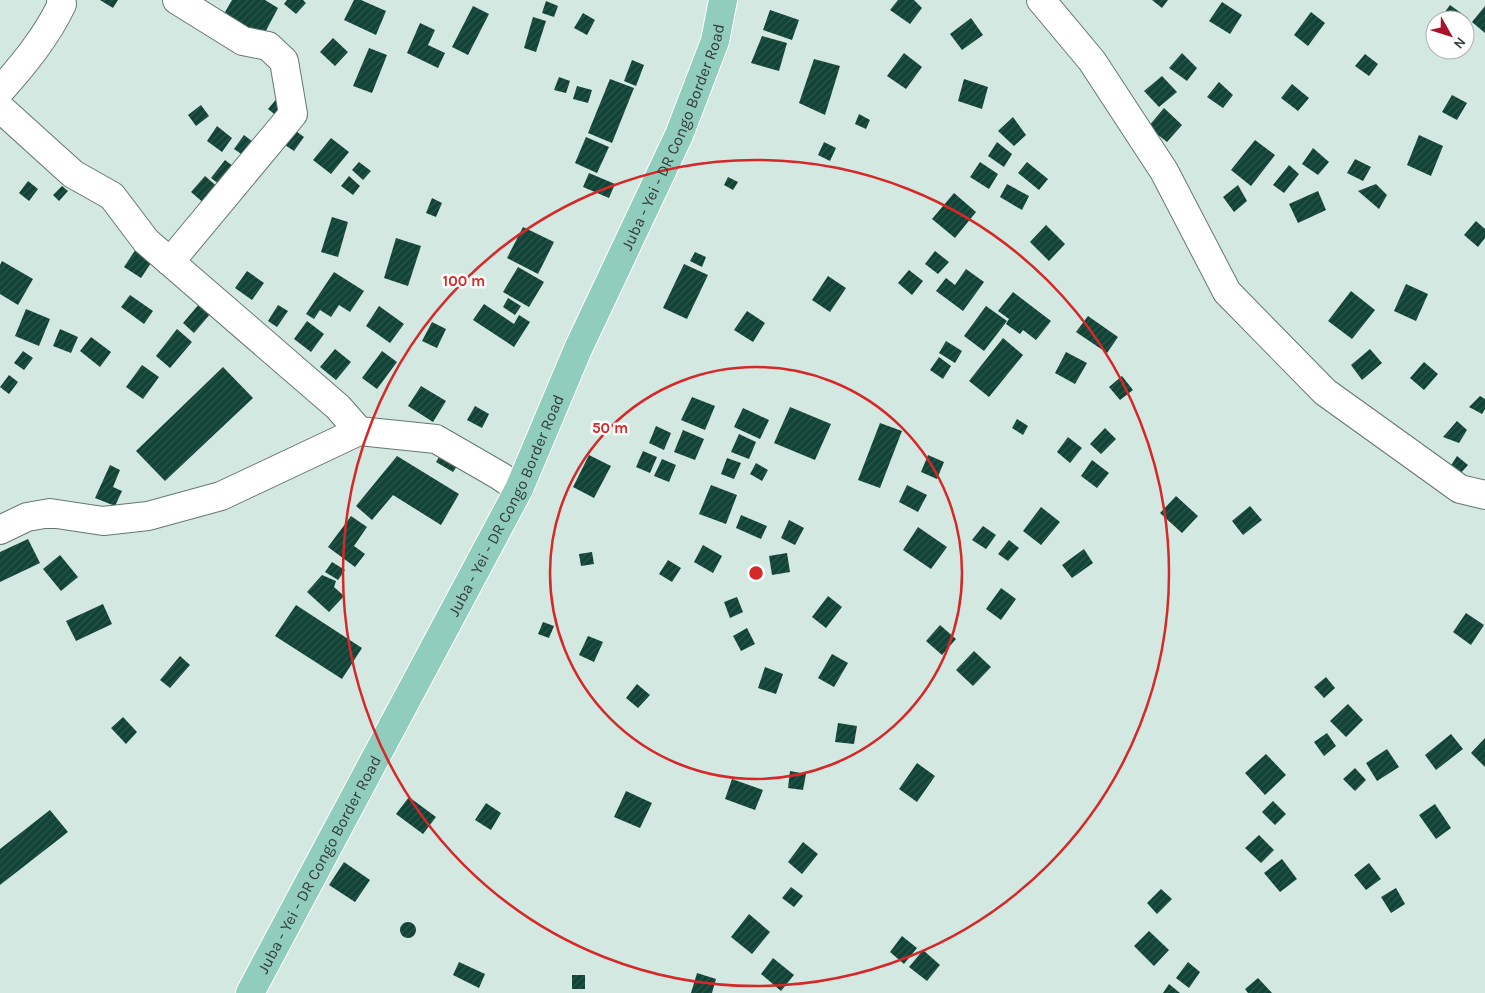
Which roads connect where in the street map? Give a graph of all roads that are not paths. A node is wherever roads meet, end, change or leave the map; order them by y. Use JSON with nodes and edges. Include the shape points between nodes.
{"nodes":[{"id":1,"x":61,"y":0,"type":"edge"},
{"id":2,"x":177,"y":0,"type":"edge"},
{"id":3,"x":723,"y":0,"type":"edge"},
{"id":4,"x":1041,"y":0,"type":"edge"},
{"id":5,"x":0,"y":91,"type":"edge"},
{"id":6,"x":0,"y":108,"type":"edge"},
{"id":7,"x":170,"y":262,"type":"junction"},
{"id":8,"x":359,"y":431,"type":"junction"},
{"id":9,"x":519,"y":489,"type":"junction"},
{"id":10,"x":1485,"y":495,"type":"edge"},
{"id":11,"x":0,"y":530,"type":"edge"},
{"id":12,"x":250,"y":993,"type":"edge"}],
"edges":[{"from":1,"to":5,"type":"street","via":[[54,22],[23,66]]},
{"from":2,"to":7,"type":"street","via":[[243,41],[268,46],[284,61],[293,114]]},
{"from":3,"to":9,"type":"main road","name":"Juba - Yei - DR Congo Border Road","via":[[716,41],[679,135],[578,349]]},
{"from":4,"to":10,"type":"street","via":[[1092,61],[1164,171],[1227,292],[1325,392],[1460,489]]},
{"from":6,"to":7,"type":"street","via":[[73,174],[112,196],[146,241]]},
{"from":7,"to":8,"type":"street","via":[[338,407]]},
{"from":8,"to":9,"type":"street","via":[[436,439]]},
{"from":8,"to":11,"type":"street","via":[[221,496],[176,509],[103,521],[50,513],[27,517]]},
{"from":9,"to":12,"type":"main road","name":"Juba - Yei - DR Congo Border Road"}]}
